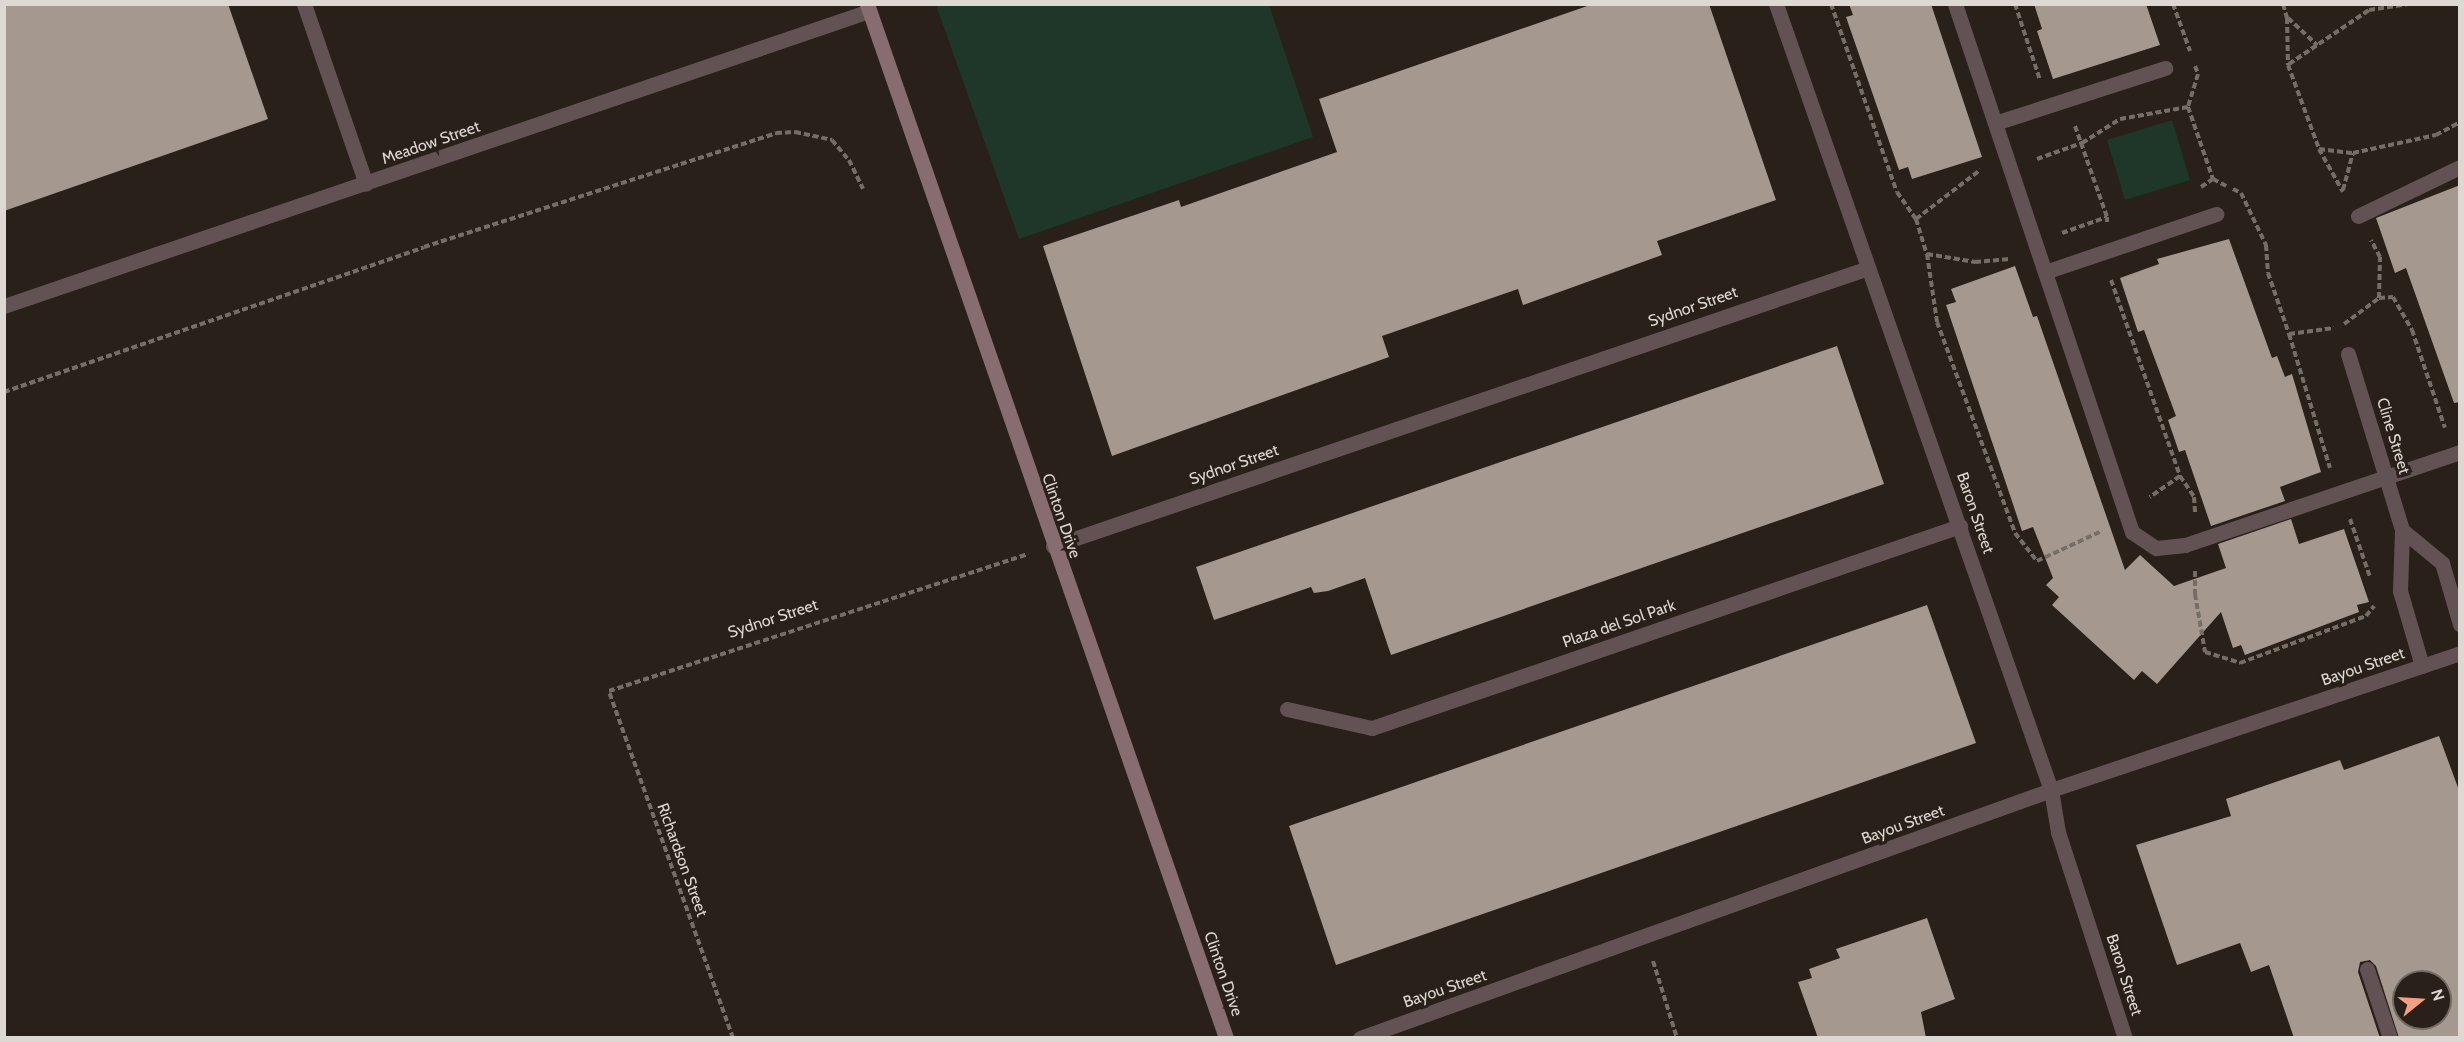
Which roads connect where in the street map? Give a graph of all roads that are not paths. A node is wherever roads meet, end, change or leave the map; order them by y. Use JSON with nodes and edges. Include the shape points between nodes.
{"nodes":[{"id":1,"x":304,"y":4,"type":"edge"},
{"id":2,"x":1776,"y":4,"type":"edge"},
{"id":3,"x":1955,"y":4,"type":"edge"},
{"id":4,"x":868,"y":8,"type":"edge"},
{"id":5,"x":2165,"y":68,"type":"dead end"},
{"id":6,"x":1995,"y":123,"type":"junction"},
{"id":7,"x":2460,"y":167,"type":"edge"},
{"id":8,"x":366,"y":184,"type":"junction"},
{"id":9,"x":2216,"y":214,"type":"dead end"},
{"id":10,"x":2358,"y":216,"type":"road end"},
{"id":11,"x":1868,"y":268,"type":"junction"},
{"id":12,"x":2044,"y":272,"type":"junction"},
{"id":13,"x":4,"y":306,"type":"edge"},
{"id":14,"x":2349,"y":354,"type":"dead end"},
{"id":15,"x":2457,"y":453,"type":"edge"},
{"id":16,"x":2387,"y":477,"type":"junction"},
{"id":17,"x":1960,"y":525,"type":"junction"},
{"id":18,"x":2402,"y":530,"type":"junction"},
{"id":19,"x":1053,"y":546,"type":"junction"},
{"id":20,"x":2460,"y":624,"type":"edge"},
{"id":21,"x":2460,"y":653,"type":"edge"},
{"id":22,"x":2422,"y":666,"type":"junction"},
{"id":23,"x":1287,"y":710,"type":"dead end"},
{"id":24,"x":2051,"y":790,"type":"junction"},
{"id":25,"x":2367,"y":969,"type":"dead end"},
{"id":26,"x":1226,"y":1038,"type":"edge"},
{"id":27,"x":1360,"y":1038,"type":"edge"},
{"id":28,"x":2125,"y":1038,"type":"edge"},
{"id":29,"x":2390,"y":1038,"type":"edge"}],
"edges":[{"from":1,"to":8,"type":"street"},
{"from":2,"to":11,"type":"street","name":"Baron Street"},
{"from":3,"to":6,"type":"street"},
{"from":4,"to":8,"type":"street","name":"Meadow Street"},
{"from":4,"to":19,"type":"main road","name":"Clinton Drive"},
{"from":5,"to":6,"type":"street"},
{"from":6,"to":12,"type":"street"},
{"from":7,"to":10,"type":"street"},
{"from":8,"to":13,"type":"street","name":"Meadow Street"},
{"from":9,"to":12,"type":"street"},
{"from":11,"to":17,"type":"street","name":"Baron Street"},
{"from":11,"to":19,"type":"street","name":"Sydnor Street"},
{"from":12,"to":16,"type":"street","via":[[2132,531],[2156,548],[2185,546]]},
{"from":14,"to":16,"type":"street","name":"Cline Street"},
{"from":15,"to":16,"type":"street"},
{"from":16,"to":18,"type":"street","name":"Cline Street"},
{"from":17,"to":23,"type":"street","name":"Plaza del Sol Park","via":[[1372,728]]},
{"from":17,"to":24,"type":"street","name":"Baron Street"},
{"from":18,"to":20,"type":"street","via":[[2442,563]]},
{"from":18,"to":22,"type":"street","name":"Cline Street","via":[[2400,591]]},
{"from":19,"to":26,"type":"main road","name":"Clinton Drive"},
{"from":21,"to":22,"type":"street","name":"Bayou Street"},
{"from":22,"to":24,"type":"street","name":"Bayou Street"},
{"from":24,"to":27,"type":"street","name":"Bayou Street"},
{"from":24,"to":28,"type":"street","name":"Baron Street","via":[[2058,832]]},
{"from":25,"to":29,"type":"street"}]}
